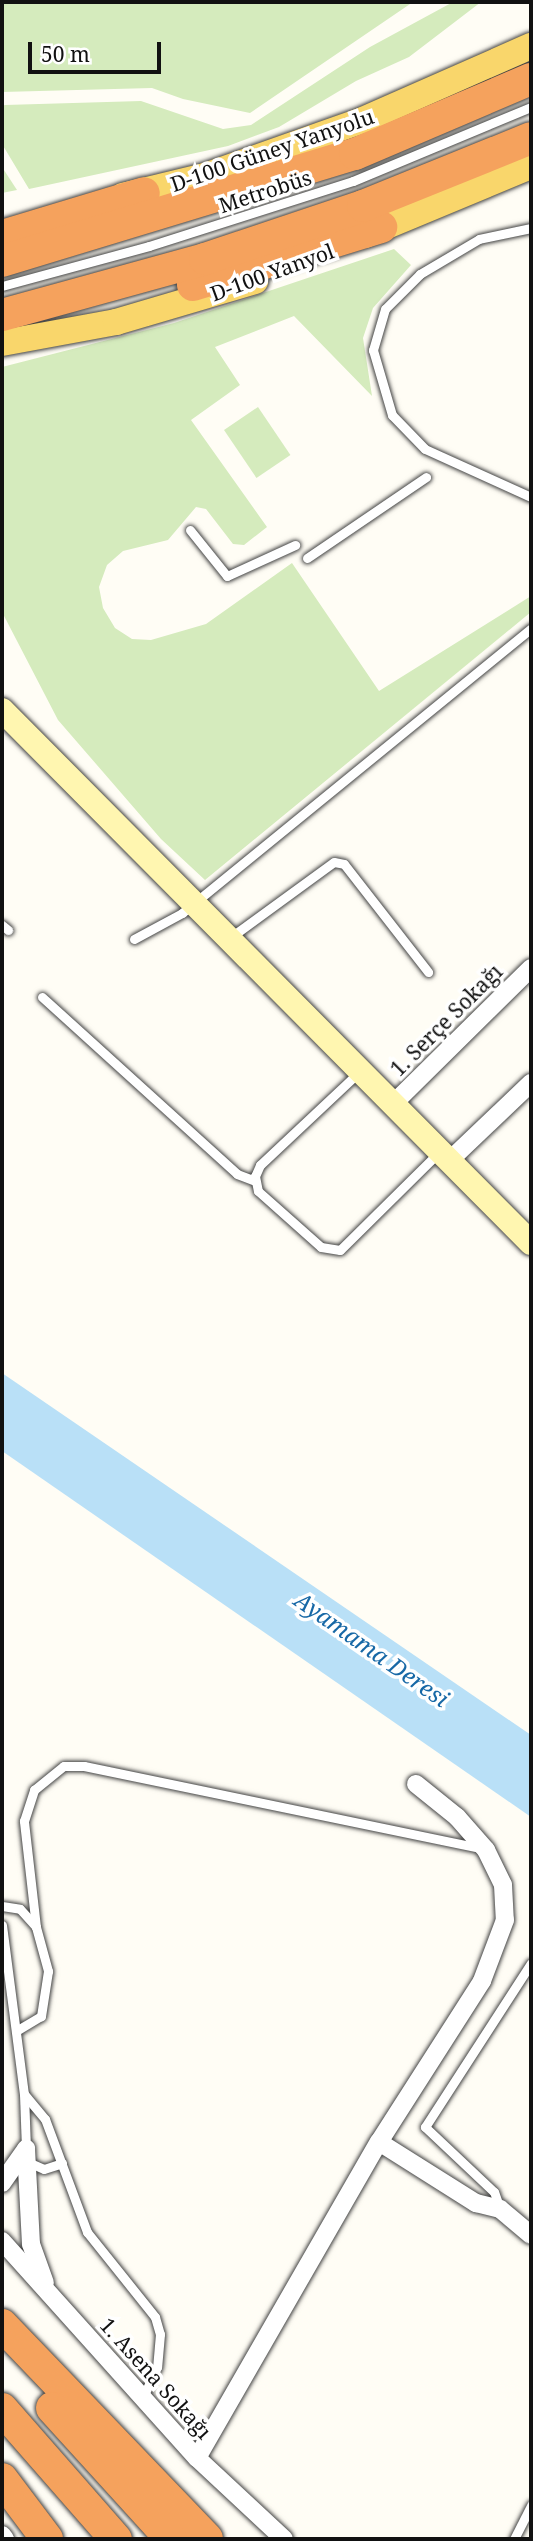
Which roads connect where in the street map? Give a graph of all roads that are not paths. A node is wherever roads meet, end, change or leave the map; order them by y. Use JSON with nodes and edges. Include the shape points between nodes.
{"nodes":[{"id":1,"x":531,"y":46,"type":"edge"},
{"id":2,"x":531,"y":79,"type":"edge"},
{"id":3,"x":531,"y":107,"type":"edge"},
{"id":4,"x":531,"y":138,"type":"edge"},
{"id":5,"x":531,"y":166,"type":"edge"},
{"id":6,"x":144,"y":193,"type":"junction"},
{"id":7,"x":2,"y":221,"type":"edge"},
{"id":8,"x":381,"y":227,"type":"joint"},
{"id":9,"x":531,"y":228,"type":"edge"},
{"id":10,"x":2,"y":236,"type":"edge"},
{"id":11,"x":2,"y":261,"type":"edge"},
{"id":12,"x":2,"y":286,"type":"edge"},
{"id":13,"x":10,"y":331,"type":"edge"},
{"id":14,"x":426,"y":477,"type":"dead end"},
{"id":15,"x":531,"y":497,"type":"edge"},
{"id":16,"x":190,"y":530,"type":"dead end"},
{"id":17,"x":295,"y":545,"type":"dead end"},
{"id":18,"x":307,"y":558,"type":"dead end"},
{"id":19,"x":531,"y":628,"type":"edge"},
{"id":20,"x":2,"y":710,"type":"edge"},
{"id":21,"x":196,"y":901,"type":"junction"},
{"id":22,"x":231,"y":937,"type":"junction"},
{"id":23,"x":134,"y":939,"type":"dead end"},
{"id":24,"x":531,"y":968,"type":"edge"},
{"id":25,"x":428,"y":972,"type":"dead end"},
{"id":26,"x":42,"y":997,"type":"dead end"},
{"id":27,"x":360,"y":1071,"type":"junction"},
{"id":28,"x":531,"y":1083,"type":"edge"},
{"id":29,"x":392,"y":1105,"type":"junction"},
{"id":30,"x":444,"y":1156,"type":"junction"},
{"id":31,"x":255,"y":1181,"type":"junction"},
{"id":32,"x":531,"y":1243,"type":"edge"},
{"id":33,"x":416,"y":1784,"type":"dead end"},
{"id":34,"x":486,"y":1850,"type":"junction"},
{"id":35,"x":2,"y":1906,"type":"edge"},
{"id":36,"x":2,"y":1925,"type":"edge"},
{"id":37,"x":36,"y":1927,"type":"junction"},
{"id":38,"x":531,"y":1963,"type":"edge"},
{"id":39,"x":16,"y":2031,"type":"junction"},
{"id":40,"x":24,"y":2094,"type":"junction"},
{"id":41,"x":379,"y":2142,"type":"junction"},
{"id":42,"x":26,"y":2155,"type":"junction"},
{"id":43,"x":62,"y":2163,"type":"junction"},
{"id":44,"x":2,"y":2183,"type":"edge"},
{"id":45,"x":500,"y":2209,"type":"junction"},
{"id":46,"x":531,"y":2235,"type":"edge"},
{"id":47,"x":2,"y":2241,"type":"edge"},
{"id":48,"x":51,"y":2296,"type":"junction"},
{"id":49,"x":2,"y":2325,"type":"edge"},
{"id":50,"x":2,"y":2351,"type":"edge"},
{"id":51,"x":143,"y":2397,"type":"junction"},
{"id":52,"x":2,"y":2409,"type":"edge"},
{"id":53,"x":197,"y":2458,"type":"junction"},
{"id":54,"x":2,"y":2479,"type":"edge"},
{"id":55,"x":2,"y":2500,"type":"edge"},
{"id":56,"x":531,"y":2505,"type":"edge"},
{"id":57,"x":206,"y":2537,"type":"edge"},
{"id":58,"x":44,"y":2539,"type":"edge"},
{"id":59,"x":116,"y":2539,"type":"edge"},
{"id":60,"x":171,"y":2539,"type":"edge"},
{"id":61,"x":284,"y":2539,"type":"edge"},
{"id":62,"x":513,"y":2539,"type":"edge"}],
"edges":[{"from":1,"to":6,"type":"main road","name":"D-100 Güney Yanyolu","via":[[363,120]]},
{"from":2,"to":11,"type":"highway","via":[[355,154]]},
{"from":3,"to":12,"type":"lane","name":"Metrobüs","via":[[353,181],[149,246]]},
{"from":4,"to":13,"type":"highway","via":[[363,206]]},
{"from":5,"to":8,"type":"main road"},
{"from":6,"to":7,"type":"main road","name":"D-100 Güney Yanyolu"},
{"from":6,"to":10,"type":"highway"},
{"from":8,"to":13,"type":"highway","via":[[155,294],[79,307]]},
{"from":9,"to":15,"type":"lane","via":[[480,239],[420,274],[385,309],[373,350],[392,415],[425,449]]},
{"from":14,"to":18,"type":"lane"},
{"from":16,"to":17,"type":"lane","via":[[227,576]]},
{"from":19,"to":21,"type":"lane"},
{"from":20,"to":21,"type":"main road"},
{"from":21,"to":22,"type":"main road"},
{"from":21,"to":23,"type":"lane"},
{"from":22,"to":25,"type":"lane","via":[[334,862],[344,864]]},
{"from":22,"to":27,"type":"main road"},
{"from":24,"to":29,"type":"street","name":"1. Serçe Sokağı"},
{"from":26,"to":31,"type":"lane","via":[[237,1174]]},
{"from":27,"to":29,"type":"main road"},
{"from":27,"to":31,"type":"lane","via":[[260,1165]]},
{"from":28,"to":30,"type":"street"},
{"from":29,"to":30,"type":"main road"},
{"from":30,"to":31,"type":"lane","via":[[340,1250],[321,1247],[258,1191]]},
{"from":30,"to":32,"type":"main road"},
{"from":33,"to":34,"type":"street","via":[[457,1817]]},
{"from":34,"to":37,"type":"lane","via":[[85,1766],[64,1766],[34,1790],[24,1821]]},
{"from":34,"to":41,"type":"street","via":[[503,1885],[505,1920],[482,1981]]},
{"from":35,"to":37,"type":"lane","via":[[20,1909]]},
{"from":36,"to":39,"type":"lane"},
{"from":37,"to":39,"type":"lane","via":[[48,1971],[47,1996],[41,2016]]},
{"from":38,"to":45,"type":"lane","via":[[425,2127],[494,2192]]},
{"from":39,"to":40,"type":"lane"},
{"from":40,"to":42,"type":"lane"},
{"from":40,"to":43,"type":"lane","via":[[45,2119]]},
{"from":41,"to":45,"type":"street","via":[[476,2203]]},
{"from":41,"to":53,"type":"street"},
{"from":42,"to":43,"type":"lane","via":[[44,2169]]},
{"from":42,"to":44,"type":"street"},
{"from":42,"to":48,"type":"street","via":[[31,2244]]},
{"from":43,"to":51,"type":"lane","via":[[87,2232],[155,2317],[160,2334],[157,2367]]},
{"from":45,"to":46,"type":"street"},
{"from":47,"to":48,"type":"street","name":"1. Asena Sokağı"},
{"from":48,"to":51,"type":"street","name":"1. Asena Sokağı"},
{"from":49,"to":57,"type":"highway"},
{"from":50,"to":60,"type":"highway"},
{"from":51,"to":53,"type":"street","name":"1. Asena Sokağı"},
{"from":52,"to":59,"type":"highway"},
{"from":53,"to":61,"type":"street","name":"1. Asena Sokağı"},
{"from":54,"to":58,"type":"highway"},
{"from":55,"to":58,"type":"main road"},
{"from":56,"to":62,"type":"lane"}]}
